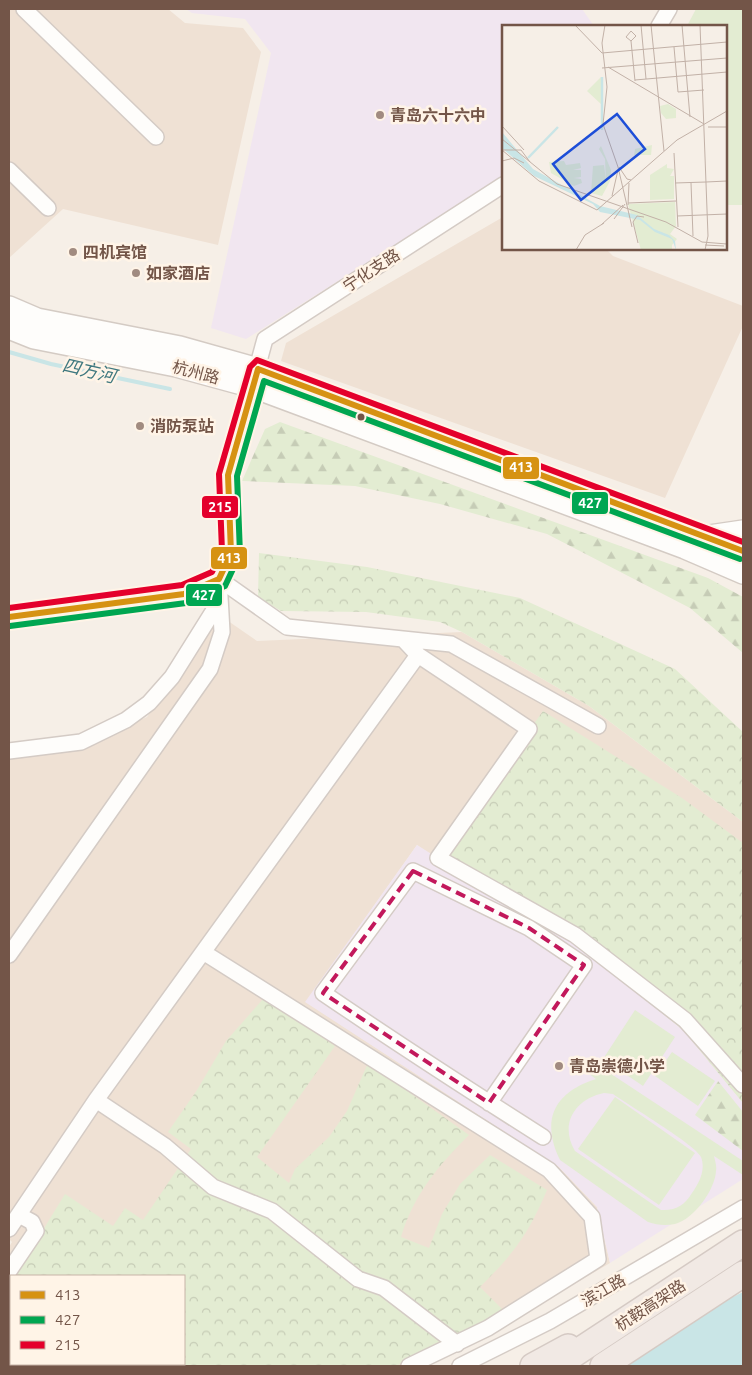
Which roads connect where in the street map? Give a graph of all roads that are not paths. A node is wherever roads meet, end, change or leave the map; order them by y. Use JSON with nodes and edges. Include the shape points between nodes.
{"nodes":[{"id":1,"x":24,"y":9,"type":"edge"},
{"id":2,"x":669,"y":9,"type":"edge"},
{"id":3,"x":660,"y":25,"type":"edge"},
{"id":4,"x":156,"y":137,"type":"dead end"},
{"id":5,"x":9,"y":170,"type":"edge"},
{"id":6,"x":502,"y":186,"type":"edge"},
{"id":7,"x":48,"y":208,"type":"dead end"},
{"id":8,"x":9,"y":307,"type":"edge"},
{"id":9,"x":9,"y":328,"type":"edge"},
{"id":10,"x":255,"y":378,"type":"junction"},
{"id":11,"x":228,"y":475,"type":"tunnel mouth"},
{"id":12,"x":743,"y":531,"type":"edge"},
{"id":13,"x":708,"y":536,"type":"junction"},
{"id":14,"x":743,"y":551,"type":"edge"},
{"id":15,"x":231,"y":553,"type":"tunnel mouth"},
{"id":16,"x":743,"y":573,"type":"edge"},
{"id":17,"x":219,"y":579,"type":"junction"},
{"id":18,"x":219,"y":602,"type":"junction"},
{"id":19,"x":9,"y":617,"type":"edge"},
{"id":20,"x":403,"y":639,"type":"junction"},
{"id":21,"x":418,"y":655,"type":"junction"},
{"id":22,"x":598,"y":726,"type":"dead end"},
{"id":23,"x":9,"y":752,"type":"edge"},
{"id":24,"x":203,"y":952,"type":"junction"},
{"id":25,"x":9,"y":955,"type":"edge"},
{"id":26,"x":392,"y":1039,"type":"junction"},
{"id":27,"x":378,"y":1062,"type":"junction"},
{"id":28,"x":743,"y":1085,"type":"edge"},
{"id":29,"x":96,"y":1100,"type":"junction"},
{"id":30,"x":489,"y":1103,"type":"junction"},
{"id":31,"x":543,"y":1137,"type":"dead end"},
{"id":32,"x":743,"y":1208,"type":"edge"},
{"id":33,"x":19,"y":1215,"type":"junction"},
{"id":34,"x":9,"y":1229,"type":"edge"},
{"id":35,"x":743,"y":1244,"type":"edge"},
{"id":36,"x":9,"y":1271,"type":"edge"},
{"id":37,"x":743,"y":1274,"type":"edge"},
{"id":38,"x":682,"y":1284,"type":"junction"},
{"id":39,"x":457,"y":1344,"type":"junction"},
{"id":40,"x":408,"y":1366,"type":"edge"},
{"id":41,"x":460,"y":1366,"type":"edge"},
{"id":42,"x":533,"y":1366,"type":"edge"},
{"id":43,"x":556,"y":1366,"type":"edge"},
{"id":44,"x":603,"y":1366,"type":"edge"}],
"edges":[{"from":1,"to":4,"type":"street"},
{"from":2,"to":3,"type":"street"},
{"from":5,"to":7,"type":"street"},
{"from":6,"to":10,"type":"street","name":"宁化支路","via":[[265,338]]},
{"from":8,"to":10,"type":"main road","name":"杭州路","via":[[37,319],[172,345]]},
{"from":9,"to":10,"type":"main road","name":"杭州路","via":[[34,338]]},
{"from":10,"to":11,"type":"street","name":"宁化支路"},
{"from":10,"to":13,"type":"main road","name":"杭州路"},
{"from":10,"to":16,"type":"main road","name":"杭州路"},
{"from":12,"to":13,"type":"main road"},
{"from":13,"to":14,"type":"main road","name":"杭州路"},
{"from":15,"to":17,"type":"street"},
{"from":17,"to":18,"type":"street"},
{"from":17,"to":19,"type":"street","via":[[184,594]]},
{"from":17,"to":20,"type":"street","via":[[287,627]]},
{"from":18,"to":23,"type":"street","via":[[172,677],[149,703],[126,720],[81,742]]},
{"from":18,"to":25,"type":"street","via":[[222,632],[210,669]]},
{"from":20,"to":21,"type":"street"},
{"from":20,"to":22,"type":"street","via":[[452,644]]},
{"from":21,"to":24,"type":"street"},
{"from":21,"to":28,"type":"street","via":[[529,729],[438,858],[575,935],[685,1020]]},
{"from":24,"to":27,"type":"street"},
{"from":24,"to":29,"type":"street"},
{"from":26,"to":27,"type":"street"},
{"from":26,"to":30,"type":"street"},
{"from":26,"to":30,"type":"street","via":[[323,993],[413,872],[530,928],[584,964]]},
{"from":27,"to":39,"type":"street","via":[[549,1170],[592,1217],[598,1259]]},
{"from":29,"to":33,"type":"street"},
{"from":29,"to":39,"type":"street","via":[[165,1146],[213,1187],[272,1211],[358,1279],[384,1288]]},
{"from":30,"to":31,"type":"street"},
{"from":32,"to":41,"type":"street","name":"滨江路","via":[[550,1321]]},
{"from":33,"to":34,"type":"street"},
{"from":33,"to":36,"type":"street","via":[[32,1222],[36,1231]]},
{"from":35,"to":38,"type":"highway","name":"杭鞍高架路"},
{"from":37,"to":44,"type":"highway","name":"杭鞍高架路"},
{"from":38,"to":42,"type":"highway"},
{"from":38,"to":43,"type":"highway","name":"杭鞍高架路"},
{"from":39,"to":40,"type":"street"}]}
